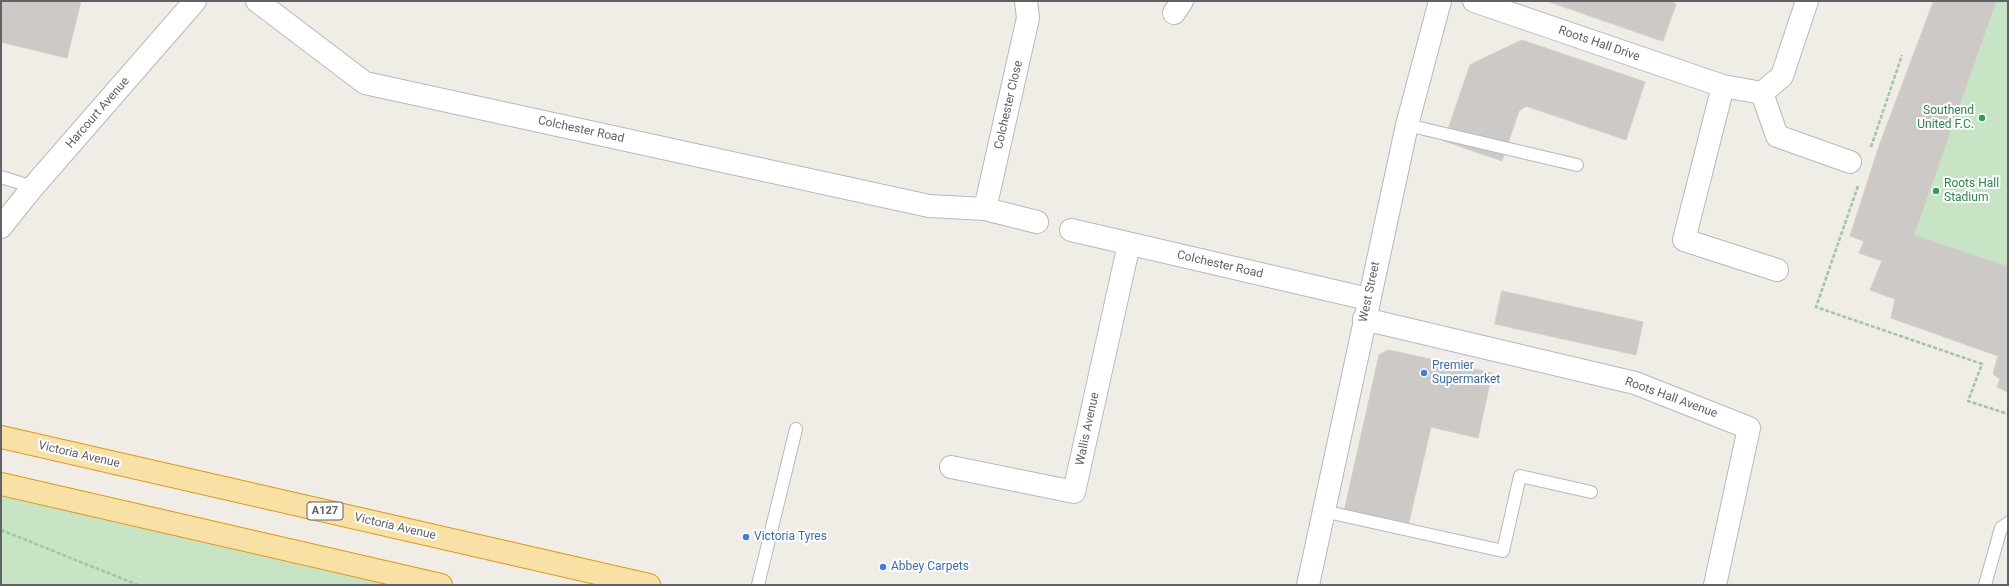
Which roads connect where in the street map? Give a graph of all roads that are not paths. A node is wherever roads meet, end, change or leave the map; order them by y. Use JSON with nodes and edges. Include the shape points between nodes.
{"nodes":[{"id":1,"x":196,"y":1,"type":"edge"},
{"id":2,"x":257,"y":1,"type":"edge"},
{"id":3,"x":1026,"y":1,"type":"edge"},
{"id":4,"x":1440,"y":1,"type":"edge"},
{"id":5,"x":1474,"y":1,"type":"edge"},
{"id":6,"x":1806,"y":1,"type":"edge"},
{"id":7,"x":1723,"y":86,"type":"junction"},
{"id":8,"x":1762,"y":93,"type":"junction"},
{"id":9,"x":1407,"y":125,"type":"junction"},
{"id":10,"x":1577,"y":165,"type":"dead end"},
{"id":11,"x":1855,"y":172,"type":"road end"},
{"id":12,"x":1,"y":177,"type":"edge"},
{"id":13,"x":34,"y":187,"type":"junction"},
{"id":14,"x":985,"y":209,"type":"junction"},
{"id":15,"x":1037,"y":222,"type":"dead end"},
{"id":16,"x":1,"y":227,"type":"edge"},
{"id":17,"x":1071,"y":230,"type":"dead end"},
{"id":18,"x":1129,"y":244,"type":"junction"},
{"id":19,"x":1777,"y":270,"type":"dead end"},
{"id":20,"x":1366,"y":309,"type":"junction"},
{"id":21,"x":796,"y":429,"type":"dead end"},
{"id":22,"x":1,"y":437,"type":"edge"},
{"id":23,"x":951,"y":467,"type":"dead end"},
{"id":24,"x":1,"y":484,"type":"edge"},
{"id":25,"x":1591,"y":492,"type":"dead end"},
{"id":26,"x":1324,"y":511,"type":"junction"},
{"id":27,"x":2008,"y":523,"type":"edge"},
{"id":28,"x":441,"y":585,"type":"edge"},
{"id":29,"x":649,"y":585,"type":"edge"},
{"id":30,"x":758,"y":585,"type":"edge"},
{"id":31,"x":1308,"y":585,"type":"edge"},
{"id":32,"x":1715,"y":585,"type":"edge"},
{"id":33,"x":1985,"y":585,"type":"edge"}],
"edges":[{"from":1,"to":13,"type":"street","name":"Harcourt Avenue"},
{"from":2,"to":14,"type":"street","name":"Colchester Road","via":[[365,83],[929,206]]},
{"from":3,"to":14,"type":"street","name":"Colchester Close","via":[[1028,18]]},
{"from":4,"to":9,"type":"street","name":"West Street"},
{"from":5,"to":7,"type":"street","name":"Roots Hall Drive"},
{"from":6,"to":8,"type":"street","via":[[1782,76]]},
{"from":7,"to":8,"type":"street","name":"Roots Hall Drive"},
{"from":7,"to":19,"type":"street","via":[[1684,240]]},
{"from":8,"to":11,"type":"street","via":[[1777,136]]},
{"from":9,"to":10,"type":"lane"},
{"from":9,"to":20,"type":"street","name":"West Street"},
{"from":12,"to":13,"type":"lane"},
{"from":13,"to":16,"type":"street","name":"Harcourt Avenue"},
{"from":14,"to":15,"type":"street"},
{"from":17,"to":18,"type":"street","name":"Colchester Road"},
{"from":18,"to":20,"type":"street","name":"Colchester Road"},
{"from":18,"to":23,"type":"street","name":"Wallis Avenue","via":[[1074,492]]},
{"from":20,"to":26,"type":"street","name":"West Street"},
{"from":20,"to":32,"type":"street","name":"Roots Hall Avenue","via":[[1635,383],[1749,428]]},
{"from":21,"to":30,"type":"lane"},
{"from":22,"to":29,"type":"highway","name":"Victoria Avenue","number":"A127"},
{"from":24,"to":28,"type":"highway"},
{"from":25,"to":26,"type":"lane","via":[[1520,476],[1503,551]]},
{"from":26,"to":31,"type":"street","name":"West Street"},
{"from":27,"to":33,"type":"lane","via":[[2001,528]]}]}
